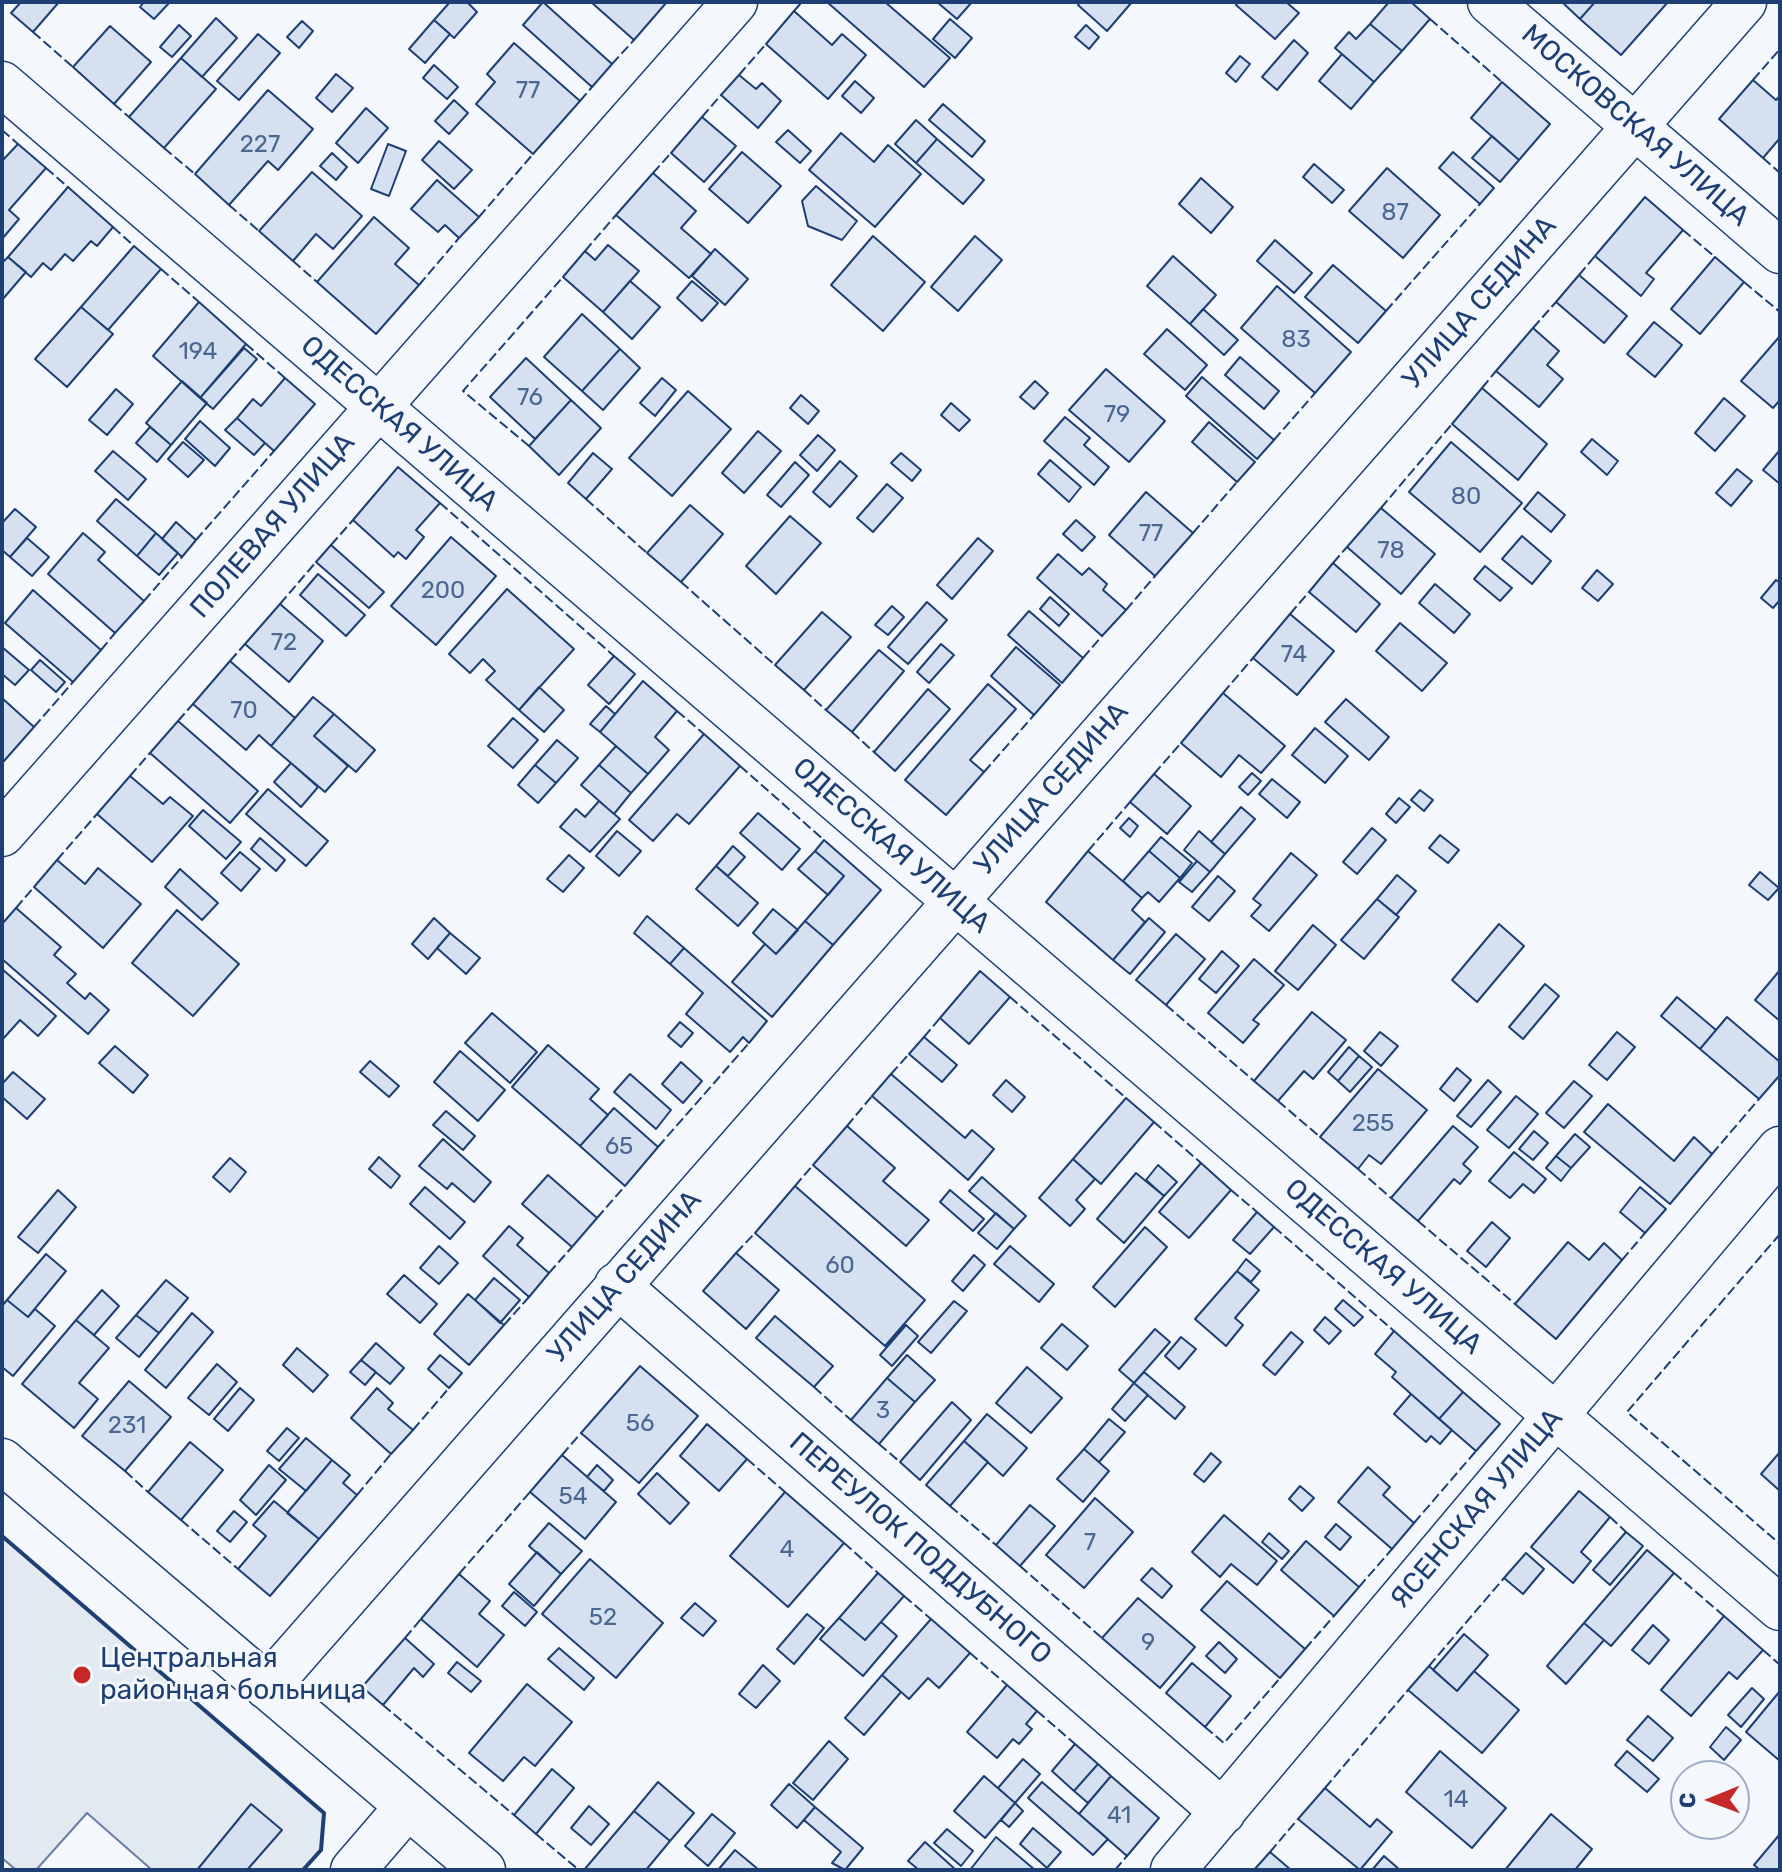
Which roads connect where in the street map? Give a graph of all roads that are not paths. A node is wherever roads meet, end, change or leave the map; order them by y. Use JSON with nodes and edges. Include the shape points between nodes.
{"nodes":[{"id":1,"x":735,"y":2,"type":"edge"},
{"id":2,"x":1490,"y":2,"type":"edge"},
{"id":3,"x":1744,"y":2,"type":"edge"},
{"id":4,"x":2,"y":84,"type":"edge"},
{"id":5,"x":1635,"y":126,"type":"junction"},
{"id":6,"x":1780,"y":251,"type":"edge"},
{"id":7,"x":378,"y":407,"type":"junction"},
{"id":8,"x":2,"y":834,"type":"edge"},
{"id":9,"x":954,"y":900,"type":"junction"},
{"id":10,"x":1780,"y":1149,"type":"edge"},
{"id":11,"x":617,"y":1285,"type":"junction"},
{"id":12,"x":1556,"y":1415,"type":"junction"},
{"id":13,"x":2,"y":1461,"type":"edge"},
{"id":14,"x":1780,"y":1608,"type":"edge"},
{"id":15,"x":267,"y":1687,"type":"junction"},
{"id":16,"x":408,"y":1806,"type":"junction"},
{"id":17,"x":1223,"y":1812,"type":"junction"},
{"id":18,"x":353,"y":1870,"type":"edge"},
{"id":19,"x":483,"y":1870,"type":"edge"},
{"id":20,"x":1173,"y":1870,"type":"edge"}],
"edges":[{"from":1,"to":7,"type":"street","name":"ПОЛЕВАЯ УЛИЦА"},
{"from":2,"to":5,"type":"street","name":"МОСКОВСКАЯ УЛИЦА"},
{"from":3,"to":5,"type":"street","name":"УЛИЦА СЕДИНА"},
{"from":4,"to":7,"type":"street","name":"ОДЕССКАЯ УЛИЦА"},
{"from":5,"to":6,"type":"street","name":"МОСКОВСКАЯ УЛИЦА"},
{"from":5,"to":9,"type":"street","name":"УЛИЦА СЕДИНА"},
{"from":7,"to":8,"type":"street","name":"ПОЛЕВАЯ УЛИЦА"},
{"from":7,"to":9,"type":"street","name":"ОДЕССКАЯ УЛИЦА"},
{"from":9,"to":11,"type":"street","name":"УЛИЦА СЕДИНА"},
{"from":9,"to":12,"type":"street","name":"ОДЕССКАЯ УЛИЦА"},
{"from":10,"to":12,"type":"street","name":"ЯСЕНСКАЯ УЛИЦА"},
{"from":11,"to":15,"type":"street","name":"УЛИЦА СЕДИНА"},
{"from":11,"to":17,"type":"street","name":"ПЕРЕУЛОК ПОДДУБНОГО"},
{"from":12,"to":14,"type":"street","name":"ОДЕССКАЯ УЛИЦА"},
{"from":12,"to":17,"type":"street","name":"ЯСЕНСКАЯ УЛИЦА"},
{"from":13,"to":15,"type":"street"},
{"from":15,"to":16,"type":"street"},
{"from":16,"to":18,"type":"street"},
{"from":16,"to":19,"type":"street"},
{"from":17,"to":20,"type":"street","name":"ЯСЕНСКАЯ УЛИЦА"}]}
